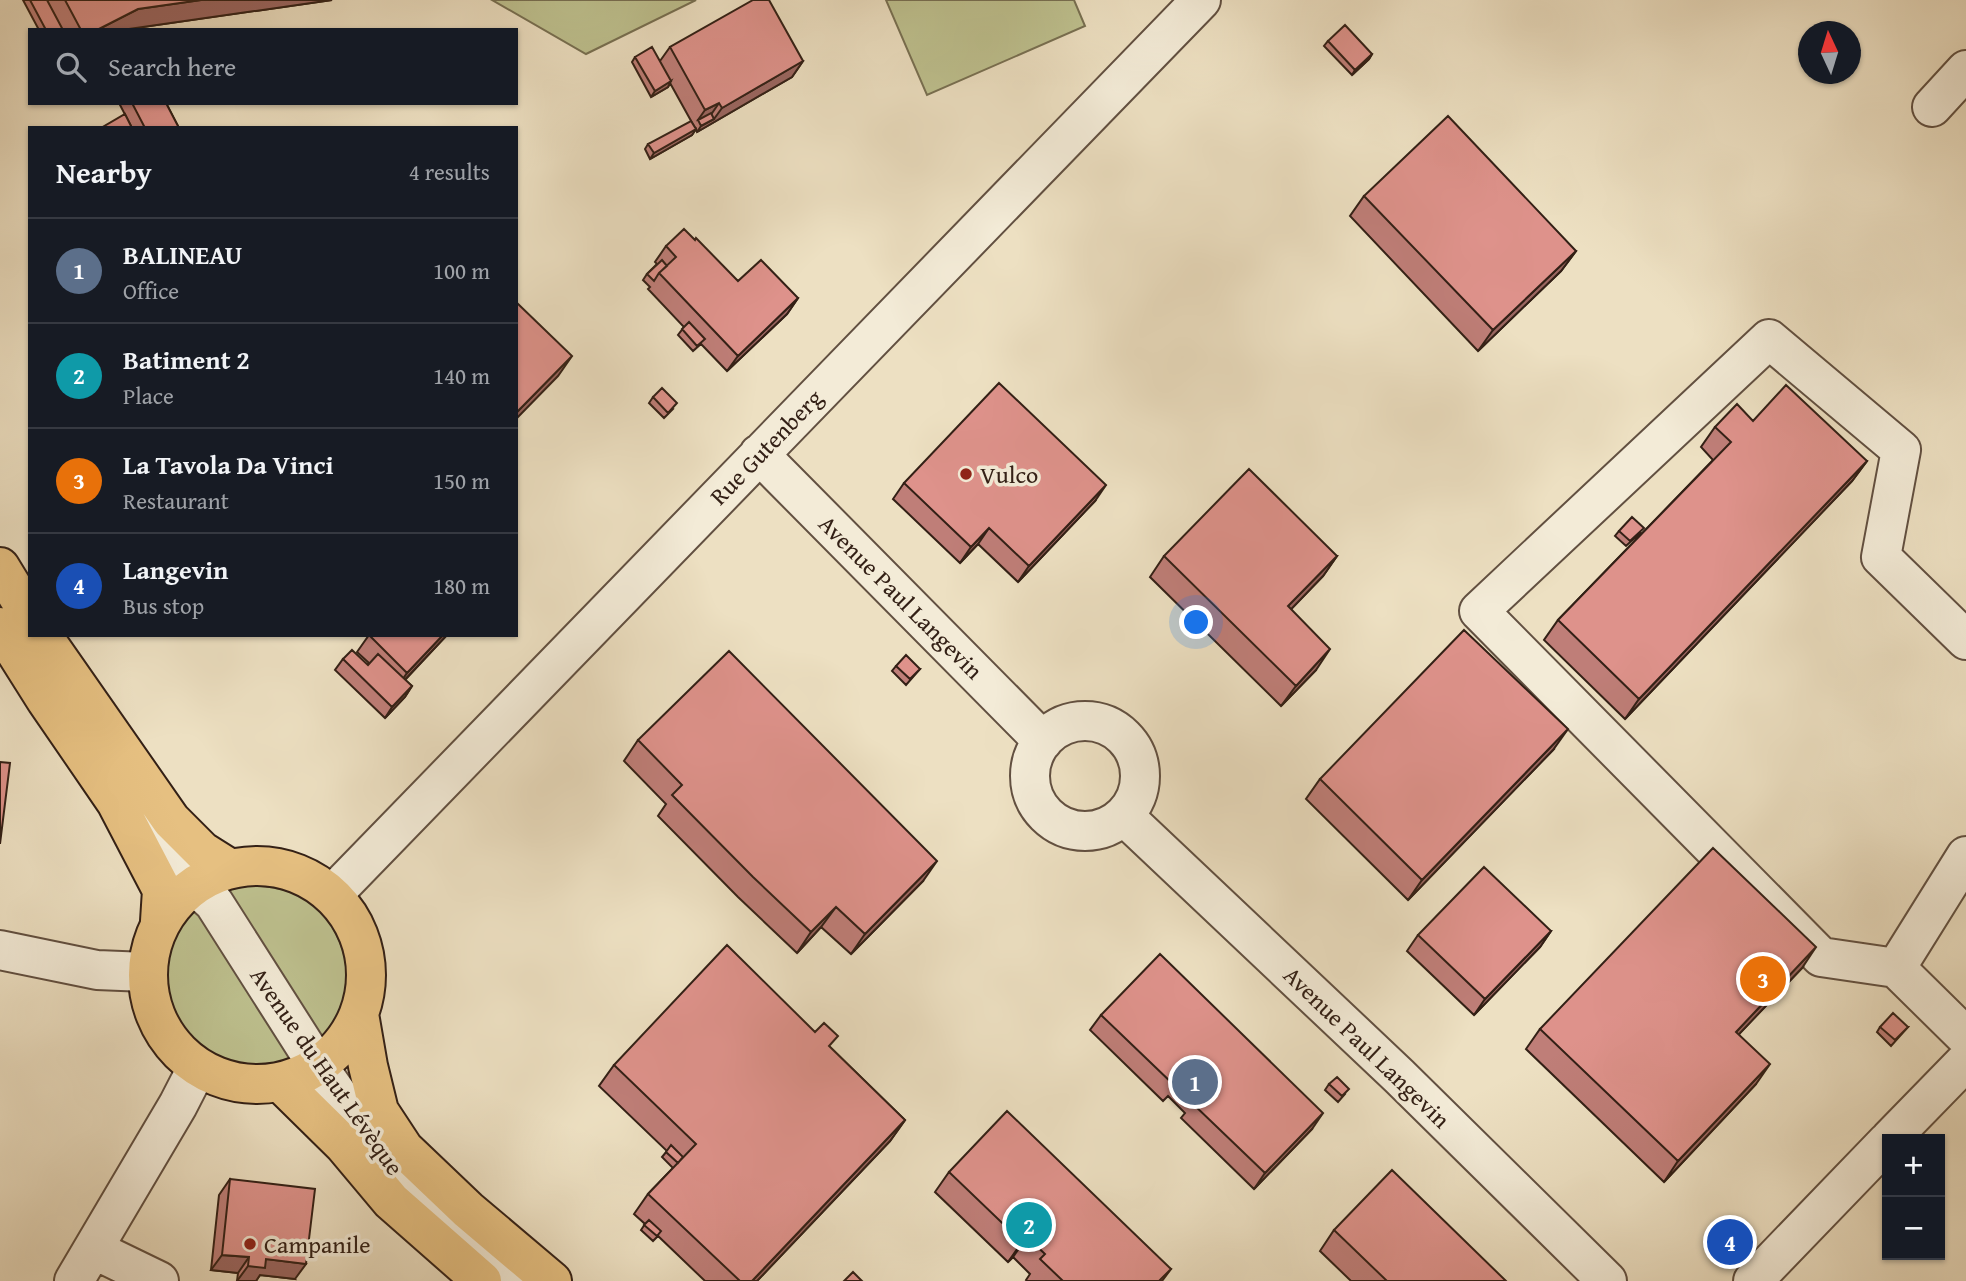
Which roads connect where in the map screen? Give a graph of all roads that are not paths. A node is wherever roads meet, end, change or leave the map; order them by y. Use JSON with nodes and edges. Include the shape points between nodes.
{"nodes":[{"id":1,"x":1201,"y":0,"type":"edge"},
{"id":2,"x":1966,"y":70,"type":"edge"},
{"id":3,"x":1932,"y":107,"type":"dead end"},
{"id":4,"x":759,"y":454,"type":"junction"},
{"id":5,"x":0,"y":567,"type":"edge"},
{"id":6,"x":0,"y":600,"type":"edge"},
{"id":7,"x":28,"y":613,"type":"edge"},
{"id":8,"x":0,"y":627,"type":"edge"},
{"id":9,"x":43,"y":637,"type":"edge"},
{"id":10,"x":1966,"y":640,"type":"edge"},
{"id":11,"x":1043,"y":741,"type":"junction"},
{"id":12,"x":1124,"y":816,"type":"junction"},
{"id":13,"x":1966,"y":856,"type":"edge"},
{"id":14,"x":209,"y":877,"type":"junction"},
{"id":15,"x":332,"y":895,"type":"junction"},
{"id":16,"x":160,"y":921,"type":"junction"},
{"id":17,"x":0,"y":950,"type":"edge"},
{"id":18,"x":1896,"y":968,"type":"junction"},
{"id":19,"x":146,"y":972,"type":"junction"},
{"id":20,"x":359,"y":1014,"type":"junction"},
{"id":21,"x":1966,"y":1037,"type":"edge"},
{"id":22,"x":1966,"y":1061,"type":"edge"},
{"id":23,"x":197,"y":1068,"type":"junction"},
{"id":24,"x":319,"y":1068,"type":"junction"},
{"id":25,"x":280,"y":1082,"type":"junction"},
{"id":26,"x":1896,"y":1134,"type":"edge"},
{"id":27,"x":1882,"y":1148,"type":"edge"},
{"id":28,"x":84,"y":1265,"type":"edge"},
{"id":29,"x":159,"y":1281,"type":"edge"},
{"id":30,"x":482,"y":1281,"type":"edge"},
{"id":31,"x":518,"y":1281,"type":"edge"},
{"id":32,"x":552,"y":1281,"type":"edge"},
{"id":33,"x":1607,"y":1281,"type":"edge"},
{"id":34,"x":1753,"y":1281,"type":"edge"}],
"edges":[{"from":1,"to":4,"type":"street","name":"Rue Gutenberg"},
{"from":2,"to":3,"type":"street"},
{"from":4,"to":11,"type":"street","name":"Avenue Paul Langevin"},
{"from":4,"to":15,"type":"street","name":"Rue Gutenberg"},
{"from":5,"to":7,"type":"main road"},
{"from":6,"to":14,"type":"street","name":"Avenue du Haut Lévèque","via":[[90,738]]},
{"from":8,"to":16,"type":"main road","via":[[116,802],[162,890]]},
{"from":9,"to":14,"type":"main road","name":"Avenue du Haut Lévèque"},
{"from":10,"to":18,"type":"street","via":[[1881,557],[1901,450],[1769,340],[1479,611],[1821,957]]},
{"from":11,"to":12,"type":"street","via":[[1033,757],[1030,776],[1033,795],[1043,811],[1073,830],[1091,831]]},
{"from":11,"to":12,"type":"street","via":[[1056,729],[1091,720],[1123,735],[1135,750],[1140,767],[1135,802]]},
{"from":12,"to":33,"type":"street","name":"Avenue Paul Langevin"},
{"from":13,"to":18,"type":"street"},
{"from":14,"to":15,"type":"main road","via":[[266,865],[302,874]]},
{"from":14,"to":16,"type":"main road","via":[[176,900]]},
{"from":14,"to":24,"type":"street","name":"Avenue du Haut Lévèque"},
{"from":15,"to":20,"type":"main road","via":[[352,920],[364,950],[367,982]]},
{"from":16,"to":19,"type":"main road"},
{"from":17,"to":19,"type":"street","via":[[97,970]]},
{"from":18,"to":21,"type":"street"},
{"from":19,"to":23,"type":"main road","via":[[152,1009],[169,1042]]},
{"from":20,"to":24,"type":"main road","via":[[344,1042]]},
{"from":20,"to":32,"type":"main road","name":"Avenue du Haut Lévèque","via":[[379,1111],[404,1149]]},
{"from":22,"to":26,"type":"street"},
{"from":23,"to":25,"type":"main road","via":[[237,1083]]},
{"from":23,"to":28,"type":"street"},
{"from":24,"to":25,"type":"main road"},
{"from":24,"to":31,"type":"street","name":"Avenue du Haut Lévèque","via":[[395,1173]]},
{"from":25,"to":30,"type":"main road","name":"Avenue du Haut Lévèque","via":[[344,1145],[391,1201]]},
{"from":27,"to":34,"type":"street"},
{"from":28,"to":29,"type":"street"}]}
